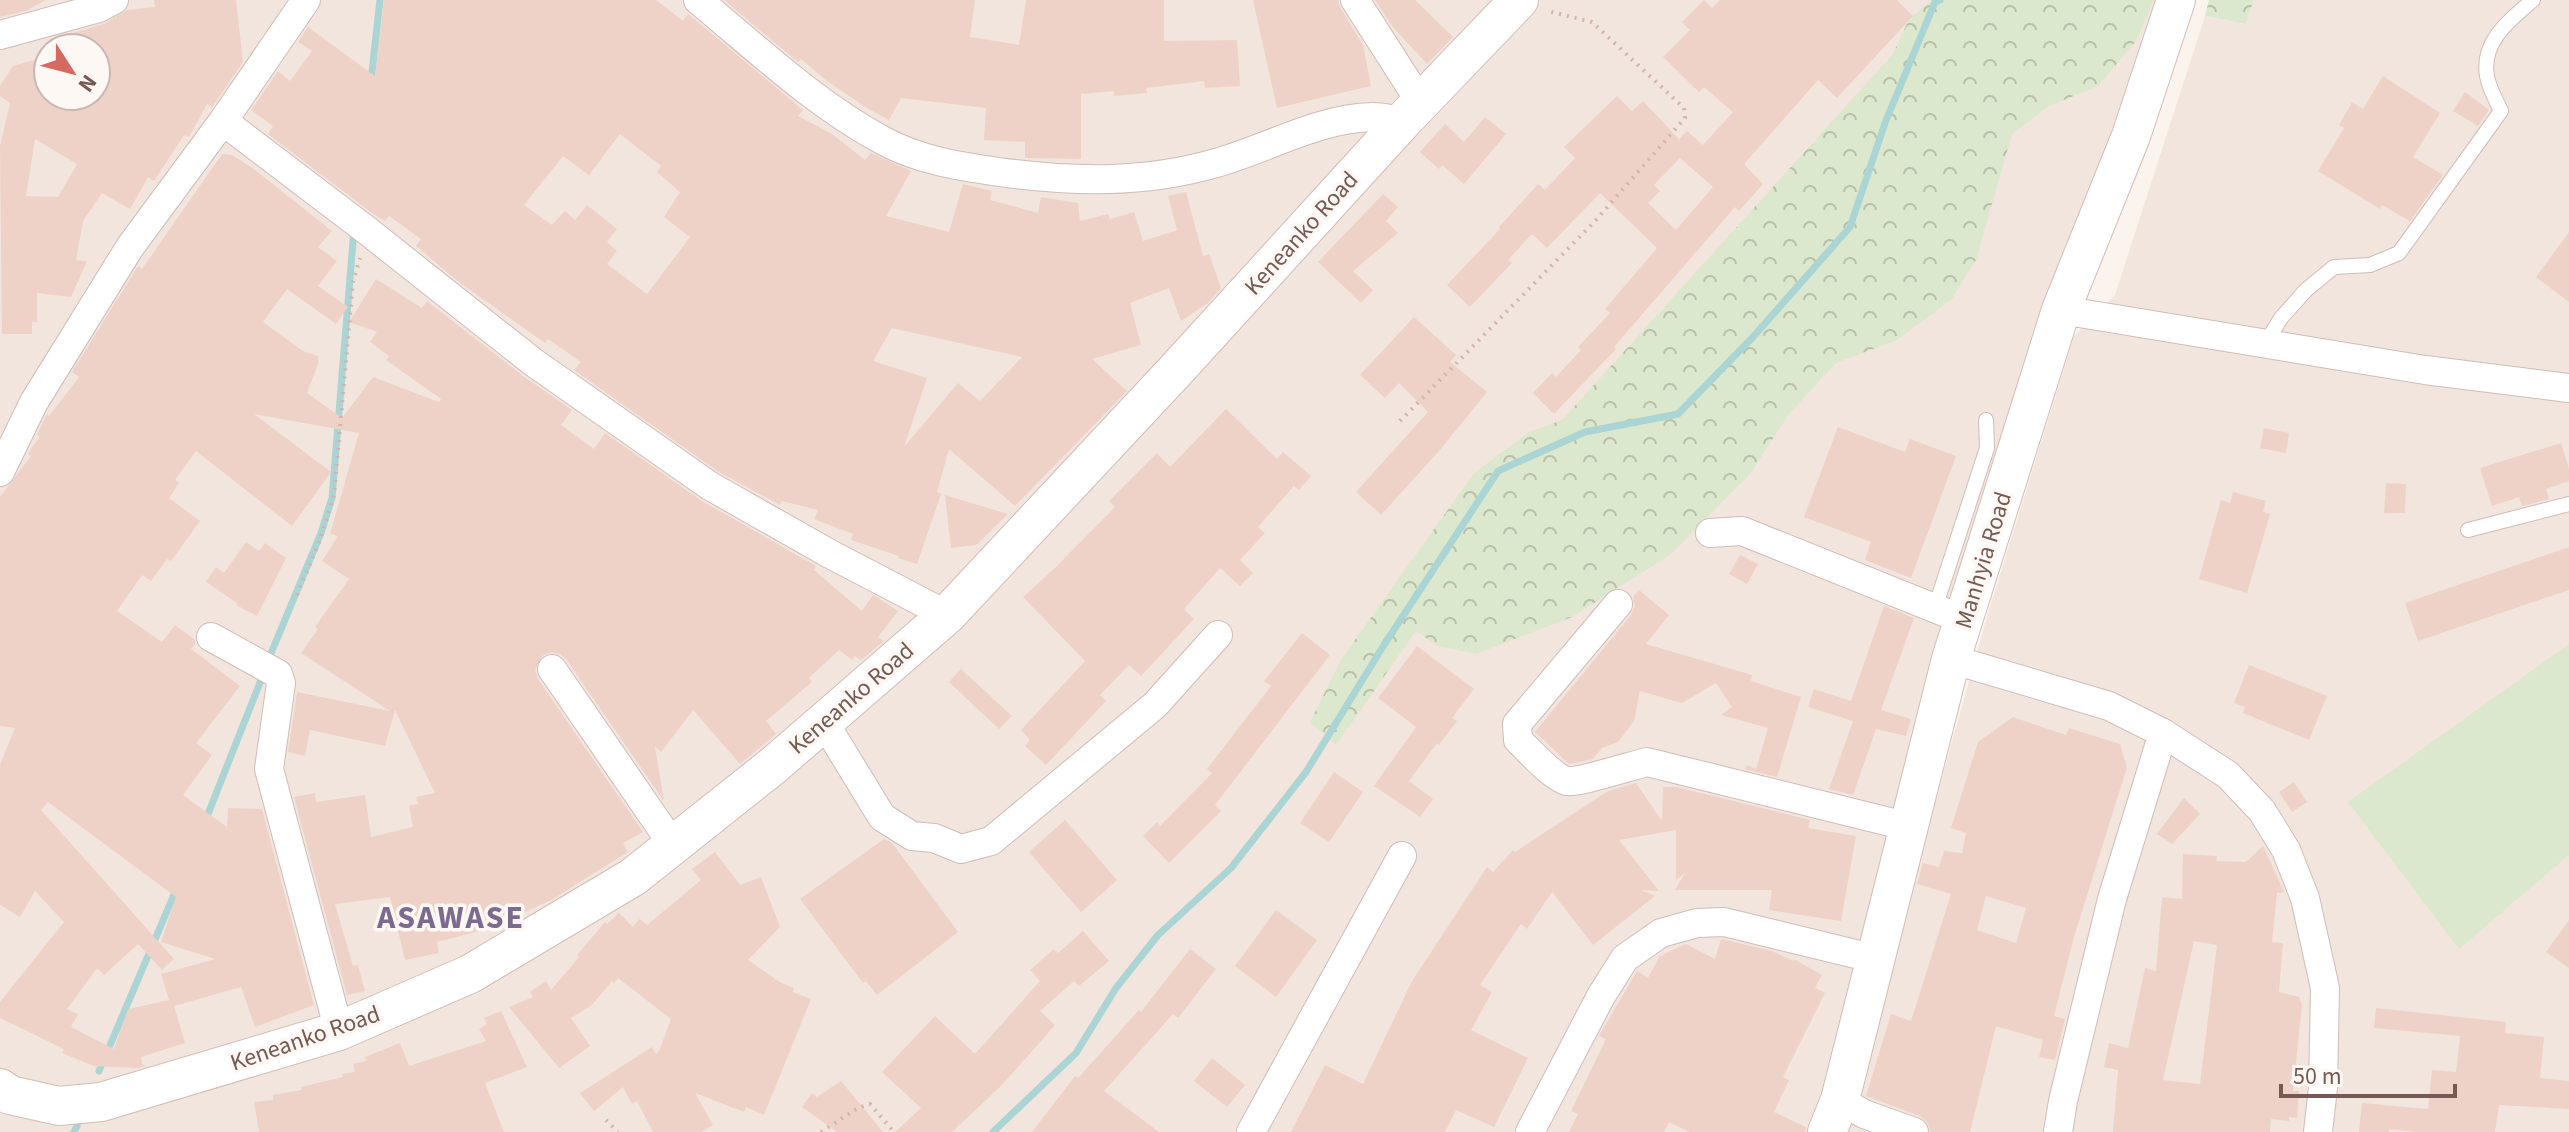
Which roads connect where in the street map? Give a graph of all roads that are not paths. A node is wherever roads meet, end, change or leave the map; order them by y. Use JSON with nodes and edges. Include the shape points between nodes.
{"nodes":[{"id":1,"x":114,"y":0,"type":"edge"},
{"id":2,"x":306,"y":0,"type":"edge"},
{"id":3,"x":698,"y":0,"type":"edge"},
{"id":4,"x":1355,"y":0,"type":"edge"},
{"id":5,"x":2176,"y":0,"type":"edge"},
{"id":6,"x":2533,"y":0,"type":"edge"},
{"id":7,"x":1533,"y":5,"type":"edge"},
{"id":8,"x":0,"y":35,"type":"edge"},
{"id":9,"x":1412,"y":112,"type":"junction"},
{"id":10,"x":223,"y":121,"type":"junction"},
{"id":11,"x":2061,"y":310,"type":"junction"},
{"id":12,"x":2265,"y":344,"type":"junction"},
{"id":13,"x":2569,"y":388,"type":"edge"},
{"id":14,"x":1986,"y":420,"type":"dead end"},
{"id":15,"x":0,"y":472,"type":"edge"},
{"id":16,"x":2569,"y":504,"type":"edge"},
{"id":17,"x":2468,"y":530,"type":"dead end"},
{"id":18,"x":1710,"y":533,"type":"dead end"},
{"id":19,"x":1618,"y":604,"type":"dead end"},
{"id":20,"x":1949,"y":614,"type":"junction"},
{"id":21,"x":947,"y":615,"type":"junction"},
{"id":22,"x":1218,"y":635,"type":"dead end"},
{"id":23,"x":211,"y":637,"type":"dead end"},
{"id":24,"x":1951,"y":659,"type":"junction"},
{"id":25,"x":552,"y":669,"type":"dead end"},
{"id":26,"x":824,"y":722,"type":"junction"},
{"id":27,"x":2163,"y":733,"type":"junction"},
{"id":28,"x":1910,"y":827,"type":"junction"},
{"id":29,"x":673,"y":845,"type":"junction"},
{"id":30,"x":1402,"y":856,"type":"dead end"},
{"id":31,"x":1876,"y":959,"type":"junction"},
{"id":32,"x":339,"y":1031,"type":"junction"},
{"id":33,"x":0,"y":1088,"type":"edge"},
{"id":34,"x":1833,"y":1116,"type":"edge"},
{"id":35,"x":1251,"y":1132,"type":"edge"},
{"id":36,"x":1530,"y":1132,"type":"edge"},
{"id":37,"x":1914,"y":1132,"type":"edge"},
{"id":38,"x":2058,"y":1132,"type":"edge"},
{"id":39,"x":2318,"y":1132,"type":"edge"}],
"edges":[{"from":1,"to":8,"type":"street"},
{"from":2,"to":10,"type":"street"},
{"from":3,"to":9,"type":"street","via":[[845,118],[884,142],[961,167],[1116,181],[1217,163],[1349,120]]},
{"from":4,"to":9,"type":"street"},
{"from":5,"to":11,"type":"street","name":"Manhyia Road","via":[[2131,136]]},
{"from":6,"to":12,"type":"lane","via":[[2499,29],[2489,49],[2487,75],[2501,111],[2399,253],[2370,265],[2334,267],[2298,299]]},
{"from":7,"to":9,"type":"street","name":"Keneanko Road"},
{"from":9,"to":21,"type":"street","name":"Keneanko Road"},
{"from":10,"to":15,"type":"street","via":[[130,247],[34,402]]},
{"from":10,"to":21,"type":"street","via":[[533,362],[710,486]]},
{"from":11,"to":12,"type":"street"},
{"from":11,"to":20,"type":"street","name":"Manhyia Road"},
{"from":12,"to":13,"type":"street"},
{"from":14,"to":20,"type":"lane","via":[[1987,448]]},
{"from":16,"to":17,"type":"lane"},
{"from":18,"to":20,"type":"street","via":[[1742,531]]},
{"from":19,"to":28,"type":"street","via":[[1517,724],[1518,740],[1554,773],[1577,782],[1647,762]]},
{"from":20,"to":24,"type":"street","name":"Manhyia Road"},
{"from":21,"to":26,"type":"street","name":"Keneanko Road"},
{"from":22,"to":26,"type":"street","via":[[1155,705],[991,841],[961,849],[912,836],[882,817]]},
{"from":23,"to":32,"type":"street","via":[[268,669],[281,683],[269,769]]},
{"from":24,"to":27,"type":"street","via":[[2109,706]]},
{"from":24,"to":28,"type":"street","name":"Manhyia Road"},
{"from":25,"to":29,"type":"street"},
{"from":26,"to":29,"type":"street","name":"Keneanko Road"},
{"from":27,"to":38,"type":"street","via":[[2112,899]]},
{"from":27,"to":39,"type":"street","via":[[2228,775],[2262,811],[2286,850],[2305,898],[2325,988]]},
{"from":28,"to":31,"type":"street","name":"Manhyia Road"},
{"from":29,"to":32,"type":"street","name":"Keneanko Road","via":[[633,877],[470,974]]},
{"from":30,"to":35,"type":"street"},
{"from":31,"to":34,"type":"street","name":"Manhyia Road"},
{"from":31,"to":36,"type":"street","via":[[1724,922],[1661,933],[1625,958]]},
{"from":32,"to":33,"type":"street","name":"Keneanko Road","via":[[101,1102],[59,1106]]},
{"from":34,"to":37,"type":"street","via":[[1864,1114]]}]}
